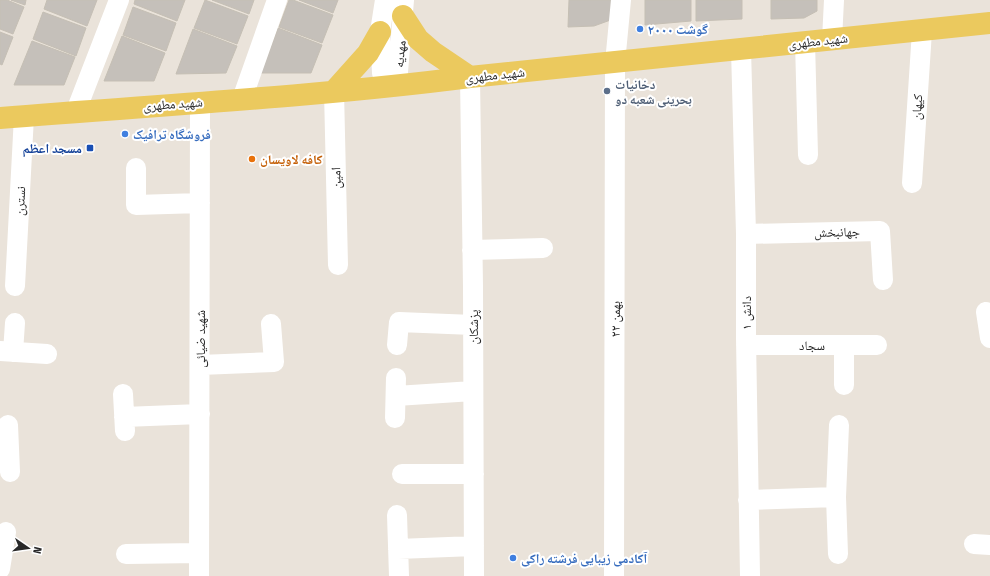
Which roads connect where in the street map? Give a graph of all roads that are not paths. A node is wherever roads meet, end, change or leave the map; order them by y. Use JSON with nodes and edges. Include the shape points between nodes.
{"nodes":[{"id":1,"x":119,"y":0,"type":"edge"},
{"id":2,"x":277,"y":0,"type":"edge"},
{"id":3,"x":385,"y":0,"type":"edge"},
{"id":4,"x":621,"y":0,"type":"edge"},
{"id":5,"x":834,"y":0,"type":"edge"},
{"id":6,"x":403,"y":8,"type":"edge"},
{"id":7,"x":990,"y":23,"type":"edge"},
{"id":8,"x":922,"y":31,"type":"junction"},
{"id":9,"x":380,"y":32,"type":"junction"},
{"id":10,"x":832,"y":40,"type":"junction"},
{"id":11,"x":805,"y":42,"type":"junction"},
{"id":12,"x":741,"y":49,"type":"junction"},
{"id":13,"x":615,"y":63,"type":"junction"},
{"id":14,"x":470,"y":77,"type":"junction"},
{"id":15,"x":391,"y":87,"type":"junction"},
{"id":16,"x":334,"y":91,"type":"junction"},
{"id":17,"x":242,"y":99,"type":"junction"},
{"id":18,"x":200,"y":103,"type":"junction"},
{"id":19,"x":76,"y":111,"type":"junction"},
{"id":20,"x":24,"y":116,"type":"junction"},
{"id":21,"x":0,"y":118,"type":"edge"},
{"id":22,"x":808,"y":155,"type":"dead end"},
{"id":23,"x":136,"y":168,"type":"dead end"},
{"id":24,"x":912,"y":184,"type":"dead end"},
{"id":25,"x":200,"y":202,"type":"junction"},
{"id":26,"x":746,"y":234,"type":"junction"},
{"id":27,"x":543,"y":248,"type":"dead end"},
{"id":28,"x":472,"y":250,"type":"junction"},
{"id":29,"x":338,"y":265,"type":"dead end"},
{"id":30,"x":883,"y":280,"type":"dead end"},
{"id":31,"x":15,"y":286,"type":"dead end"},
{"id":32,"x":986,"y":312,"type":"dead end"},
{"id":33,"x":15,"y":323,"type":"dead end"},
{"id":34,"x":271,"y":324,"type":"dead end"},
{"id":35,"x":473,"y":325,"type":"junction"},
{"id":36,"x":990,"y":338,"type":"edge"},
{"id":37,"x":844,"y":344,"type":"junction"},
{"id":38,"x":746,"y":345,"type":"junction"},
{"id":39,"x":877,"y":345,"type":"dead end"},
{"id":40,"x":397,"y":346,"type":"dead end"},
{"id":41,"x":6,"y":351,"type":"edge"},
{"id":42,"x":47,"y":354,"type":"dead end"},
{"id":43,"x":200,"y":365,"type":"junction"},
{"id":44,"x":844,"y":385,"type":"dead end"},
{"id":45,"x":473,"y":391,"type":"junction"},
{"id":46,"x":123,"y":394,"type":"dead end"},
{"id":47,"x":200,"y":414,"type":"junction"},
{"id":48,"x":395,"y":418,"type":"dead end"},
{"id":49,"x":8,"y":425,"type":"dead end"},
{"id":50,"x":839,"y":425,"type":"dead end"},
{"id":51,"x":5,"y":449,"type":"edge"},
{"id":52,"x":10,"y":472,"type":"dead end"},
{"id":53,"x":402,"y":474,"type":"dead end"},
{"id":54,"x":474,"y":474,"type":"junction"},
{"id":55,"x":836,"y":497,"type":"junction"},
{"id":56,"x":748,"y":500,"type":"junction"},
{"id":57,"x":397,"y":515,"type":"dead end"},
{"id":58,"x":6,"y":532,"type":"dead end"},
{"id":59,"x":474,"y":546,"type":"junction"},
{"id":60,"x":398,"y":549,"type":"junction"},
{"id":61,"x":200,"y":553,"type":"junction"},
{"id":62,"x":126,"y":554,"type":"dead end"},
{"id":63,"x":838,"y":554,"type":"dead end"},
{"id":64,"x":1,"y":561,"type":"edge"},
{"id":65,"x":199,"y":576,"type":"edge"},
{"id":66,"x":399,"y":576,"type":"edge"},
{"id":67,"x":474,"y":576,"type":"edge"},
{"id":68,"x":614,"y":576,"type":"edge"},
{"id":69,"x":750,"y":576,"type":"edge"}],
"edges":[{"from":1,"to":19,"type":"street"},
{"from":2,"to":17,"type":"street"},
{"from":3,"to":9,"type":"street","name":"مهدیه"},
{"from":4,"to":13,"type":"street","name":"۲۲ بهمن"},
{"from":5,"to":10,"type":"street"},
{"from":6,"to":14,"type":"main road","via":[[418,39]]},
{"from":6,"to":15,"type":"street","name":"مهدیه","via":[[398,72]]},
{"from":7,"to":8,"type":"main road","name":"شهید مطهری"},
{"from":8,"to":10,"type":"main road","name":"شهید مطهری"},
{"from":8,"to":24,"type":"street","name":"کیهان"},
{"from":9,"to":15,"type":"street","name":"مهدیه","via":[[382,73]]},
{"from":9,"to":16,"type":"main road","via":[[368,53]]},
{"from":10,"to":11,"type":"main road","name":"شهید مطهری"},
{"from":11,"to":12,"type":"main road","name":"شهید مطهری"},
{"from":11,"to":22,"type":"street"},
{"from":12,"to":13,"type":"main road","name":"شهید مطهری"},
{"from":12,"to":26,"type":"street","name":"دانش ۱"},
{"from":13,"to":14,"type":"main road","name":"شهید مطهری"},
{"from":13,"to":68,"type":"street","name":"۲۲ بهمن"},
{"from":14,"to":15,"type":"main road","name":"شهید مطهری"},
{"from":14,"to":28,"type":"street","name":"پزشکان"},
{"from":15,"to":16,"type":"main road","name":"شهید مطهری"},
{"from":16,"to":17,"type":"main road","name":"شهید مطهری"},
{"from":16,"to":29,"type":"street","name":"امین"},
{"from":17,"to":18,"type":"main road","name":"شهید مطهری"},
{"from":18,"to":19,"type":"main road","name":"شهید مطهری"},
{"from":18,"to":25,"type":"street","name":"شهید ضیائی"},
{"from":19,"to":20,"type":"main road","name":"شهید مطهری"},
{"from":20,"to":21,"type":"main road","name":"شهید مطهری"},
{"from":20,"to":31,"type":"street","name":"نسترن"},
{"from":23,"to":25,"type":"street","via":[[136,205]]},
{"from":25,"to":43,"type":"street","name":"شهید ضیائی"},
{"from":26,"to":30,"type":"street","name":"جهانبخش","via":[[880,231]]},
{"from":26,"to":38,"type":"street","name":"دانش ۱"},
{"from":27,"to":28,"type":"street"},
{"from":28,"to":35,"type":"street","name":"پزشکان"},
{"from":32,"to":36,"type":"street"},
{"from":33,"to":41,"type":"street"},
{"from":34,"to":43,"type":"street","via":[[274,362]]},
{"from":35,"to":40,"type":"street","via":[[400,322]]},
{"from":35,"to":45,"type":"street","name":"پزشکان"},
{"from":37,"to":38,"type":"street","name":"سجاد"},
{"from":37,"to":39,"type":"street","name":"سجاد"},
{"from":37,"to":44,"type":"street"},
{"from":38,"to":56,"type":"street","name":"دانش ۱"},
{"from":41,"to":42,"type":"street"},
{"from":43,"to":47,"type":"street","name":"شهید ضیائی"},
{"from":45,"to":48,"type":"street","via":[[396,387]]},
{"from":45,"to":54,"type":"street","name":"پزشکان"},
{"from":46,"to":47,"type":"street","via":[[124,424]]},
{"from":47,"to":61,"type":"street","name":"شهید ضیائی"},
{"from":49,"to":51,"type":"street"},
{"from":50,"to":55,"type":"street"},
{"from":51,"to":52,"type":"street"},
{"from":53,"to":54,"type":"street"},
{"from":54,"to":59,"type":"street","name":"پزشکان"},
{"from":55,"to":56,"type":"street"},
{"from":55,"to":63,"type":"street"},
{"from":56,"to":69,"type":"street","name":"دانش ۱"},
{"from":57,"to":60,"type":"street"},
{"from":58,"to":64,"type":"street"},
{"from":59,"to":60,"type":"street"},
{"from":59,"to":67,"type":"street","name":"پزشکان"},
{"from":60,"to":66,"type":"street"},
{"from":61,"to":62,"type":"street"},
{"from":61,"to":65,"type":"street","name":"شهید ضیائی"}]}
